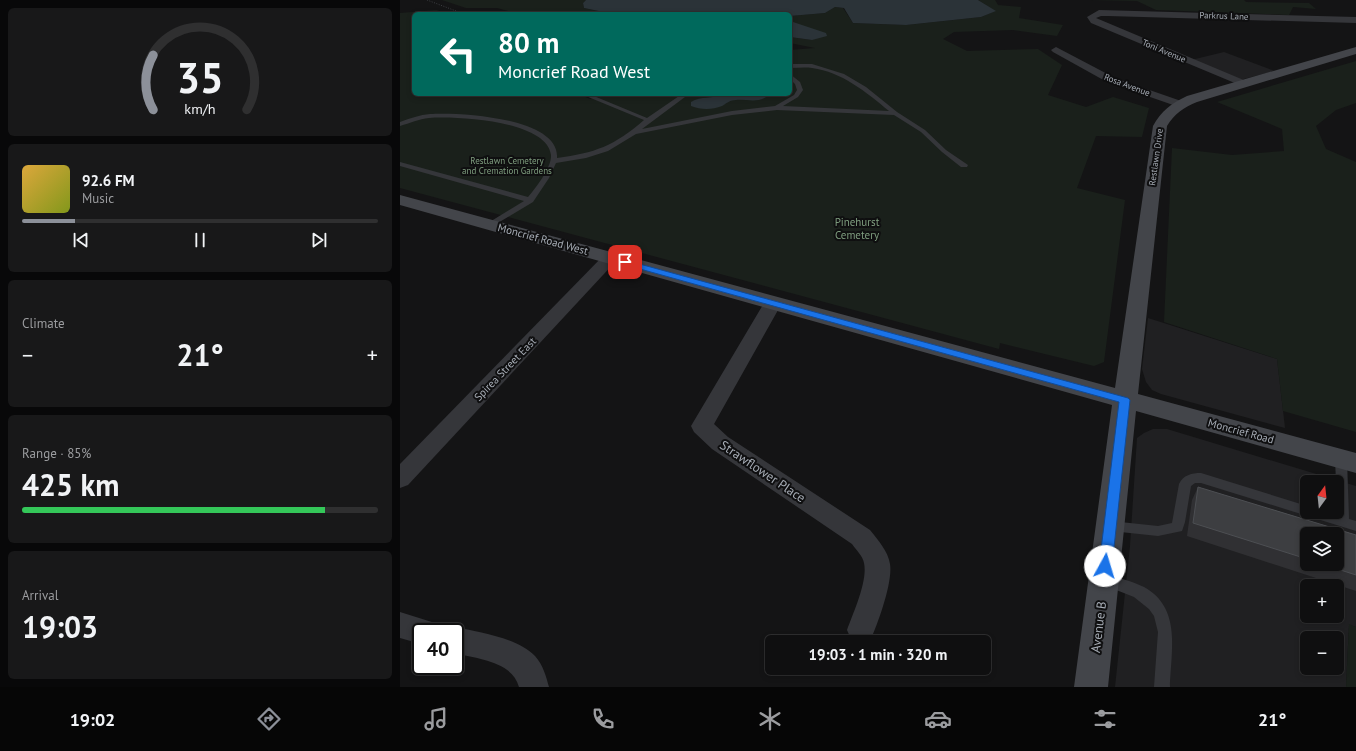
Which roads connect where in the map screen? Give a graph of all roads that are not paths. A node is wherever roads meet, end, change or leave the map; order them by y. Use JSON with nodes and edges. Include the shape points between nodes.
{"nodes":[{"id":1,"x":1093,"y":15,"type":"joint"},
{"id":2,"x":1356,"y":20,"type":"edge"},
{"id":3,"x":1056,"y":50,"type":"dead end"},
{"id":4,"x":1356,"y":50,"type":"edge"},
{"id":5,"x":792,"y":66,"type":"edge"},
{"id":6,"x":792,"y":78,"type":"edge"},
{"id":7,"x":1242,"y":83,"type":"junction"},
{"id":8,"x":589,"y":96,"type":"edge"},
{"id":9,"x":683,"y":96,"type":"edge"},
{"id":10,"x":1180,"y":104,"type":"junction"},
{"id":11,"x":777,"y":108,"type":"junction"},
{"id":12,"x":895,"y":113,"type":"junction"},
{"id":13,"x":648,"y":120,"type":"junction"},
{"id":14,"x":400,"y":124,"type":"edge"},
{"id":15,"x":634,"y":132,"type":"junction"},
{"id":16,"x":553,"y":160,"type":"junction"},
{"id":17,"x":400,"y":164,"type":"edge"},
{"id":18,"x":964,"y":165,"type":"dead end"},
{"id":19,"x":400,"y":200,"type":"edge"},
{"id":20,"x":530,"y":200,"type":"junction"},
{"id":21,"x":491,"y":225,"type":"junction"},
{"id":22,"x":610,"y":258,"type":"junction"},
{"id":23,"x":773,"y":303,"type":"junction"},
{"id":24,"x":1125,"y":400,"type":"junction"},
{"id":25,"x":1348,"y":461,"type":"edge"},
{"id":26,"x":400,"y":479,"type":"edge"},
{"id":27,"x":1300,"y":509,"type":"edge"},
{"id":28,"x":1333,"y":519,"type":"edge"},
{"id":29,"x":1343,"y":522,"type":"junction"},
{"id":30,"x":1110,"y":525,"type":"junction"},
{"id":31,"x":1356,"y":526,"type":"edge"},
{"id":32,"x":1104,"y":579,"type":"junction"},
{"id":33,"x":400,"y":625,"type":"edge"},
{"id":34,"x":412,"y":628,"type":"edge"},
{"id":35,"x":861,"y":630,"type":"dead end"},
{"id":36,"x":464,"y":642,"type":"edge"},
{"id":37,"x":534,"y":687,"type":"edge"},
{"id":38,"x":1091,"y":687,"type":"edge"},
{"id":39,"x":1162,"y":687,"type":"edge"}],
"edges":[{"from":1,"to":2,"type":"street","name":"Parkrus Lane","via":[[1108,13]]},
{"from":1,"to":7,"type":"street","name":"Toni Avenue","via":[[1091,19],[1094,21]]},
{"from":3,"to":10,"type":"street","name":"Rosa Avenue","via":[[1111,80]]},
{"from":4,"to":7,"type":"street","name":"Restlawn Drive"},
{"from":5,"to":12,"type":"lane","via":[[812,66],[842,75],[864,88]]},
{"from":6,"to":11,"type":"lane","via":[[798,83],[800,90],[796,96]]},
{"from":7,"to":10,"type":"street","name":"Restlawn Drive"},
{"from":8,"to":13,"type":"lane"},
{"from":9,"to":13,"type":"lane"},
{"from":10,"to":24,"type":"street","name":"Restlawn Drive","via":[[1167,114],[1160,126]]},
{"from":11,"to":12,"type":"lane"},
{"from":11,"to":15,"type":"lane","via":[[726,114]]},
{"from":12,"to":18,"type":"lane","via":[[923,130],[944,151]]},
{"from":13,"to":15,"type":"lane"},
{"from":14,"to":16,"type":"lane","via":[[416,118],[444,115],[466,116],[522,126],[539,134],[549,144],[554,153]]},
{"from":15,"to":16,"type":"lane","via":[[622,141],[590,156]]},
{"from":16,"to":20,"type":"lane","via":[[541,185]]},
{"from":17,"to":20,"type":"lane"},
{"from":19,"to":21,"type":"street","name":"Moncrief Road West"},
{"from":20,"to":21,"type":"lane"},
{"from":21,"to":22,"type":"street","name":"Moncrief Road West"},
{"from":22,"to":23,"type":"street","name":"Moncrief Road West"},
{"from":22,"to":26,"type":"street","name":"Spirea Street East"},
{"from":23,"to":24,"type":"street","name":"Moncrief Road West"},
{"from":23,"to":35,"type":"street","name":"Strawflower Place","via":[[702,426],[720,443],[861,537],[872,551],[878,565]]},
{"from":24,"to":25,"type":"street","name":"Moncrief Road"},
{"from":24,"to":30,"type":"street","name":"Avenue B"},
{"from":25,"to":29,"type":"lane"},
{"from":27,"to":30,"type":"lane","via":[[1201,478],[1193,478],[1185,484],[1177,527],[1158,531]]},
{"from":28,"to":29,"type":"lane"},
{"from":29,"to":31,"type":"lane"},
{"from":30,"to":32,"type":"street","name":"Avenue B"},
{"from":32,"to":38,"type":"street","name":"Avenue B"},
{"from":32,"to":39,"type":"lane","via":[[1139,592],[1161,612],[1165,632]]},
{"from":33,"to":34,"type":"street"},
{"from":36,"to":37,"type":"street","via":[[507,654],[519,660],[528,668]]}]}
